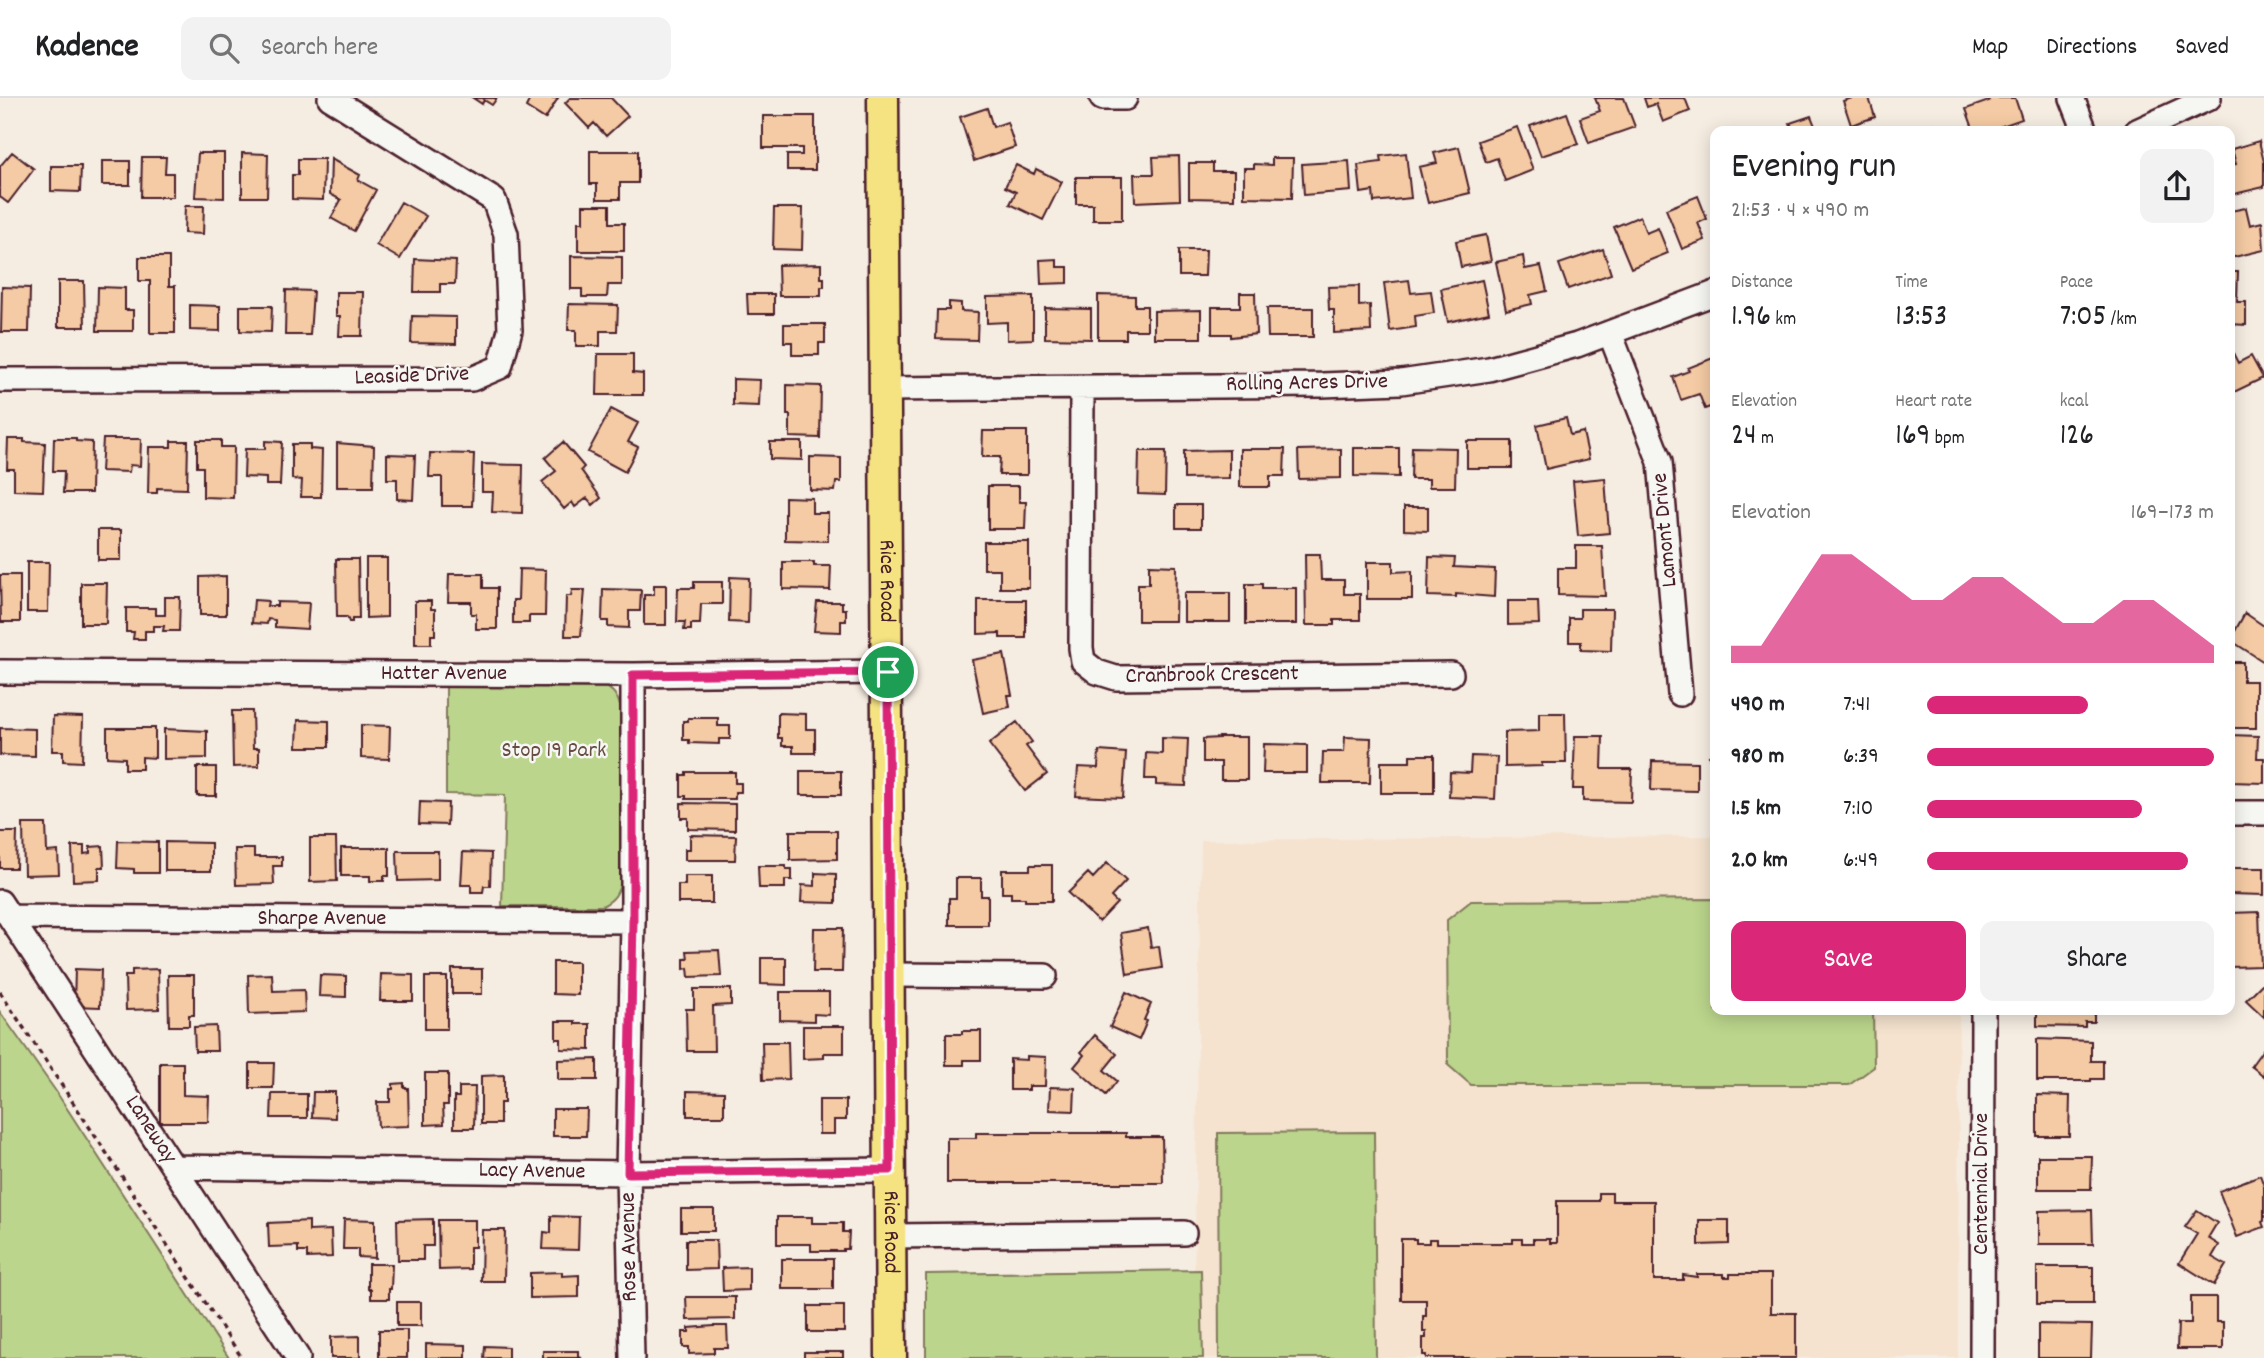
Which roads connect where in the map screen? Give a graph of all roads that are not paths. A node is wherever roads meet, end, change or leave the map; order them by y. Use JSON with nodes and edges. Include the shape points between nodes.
{"nodes":[{"id":1,"x":330,"y":98,"type":"edge"},
{"id":2,"x":883,"y":98,"type":"edge"},
{"id":3,"x":1102,"y":98,"type":"edge"},
{"id":4,"x":1125,"y":98,"type":"edge"},
{"id":5,"x":2072,"y":98,"type":"edge"},
{"id":6,"x":2209,"y":98,"type":"edge"},
{"id":7,"x":2083,"y":126,"type":"edge"},
{"id":8,"x":2148,"y":126,"type":"edge"},
{"id":9,"x":1710,"y":295,"type":"edge"},
{"id":10,"x":1610,"y":333,"type":"junction"},
{"id":11,"x":0,"y":380,"type":"edge"},
{"id":12,"x":1083,"y":387,"type":"junction"},
{"id":13,"x":885,"y":389,"type":"junction"},
{"id":14,"x":0,"y":672,"type":"edge"},
{"id":15,"x":888,"y":672,"type":"junction"},
{"id":16,"x":1451,"y":674,"type":"dead end"},
{"id":17,"x":633,"y":675,"type":"junction"},
{"id":18,"x":1680,"y":694,"type":"dead end"},
{"id":19,"x":2235,"y":813,"type":"edge"},
{"id":20,"x":2264,"y":813,"type":"edge"},
{"id":21,"x":5,"y":909,"type":"edge"},
{"id":22,"x":633,"y":920,"type":"junction"},
{"id":23,"x":890,"y":975,"type":"junction"},
{"id":24,"x":1045,"y":976,"type":"dead end"},
{"id":25,"x":1983,"y":1015,"type":"edge"},
{"id":26,"x":174,"y":1167,"type":"junction"},
{"id":27,"x":890,"y":1170,"type":"junction"},
{"id":28,"x":628,"y":1173,"type":"junction"},
{"id":29,"x":1184,"y":1234,"type":"dead end"},
{"id":30,"x":890,"y":1236,"type":"junction"},
{"id":31,"x":298,"y":1358,"type":"edge"},
{"id":32,"x":632,"y":1358,"type":"edge"},
{"id":33,"x":891,"y":1358,"type":"edge"},
{"id":34,"x":1982,"y":1358,"type":"edge"}],
"edges":[{"from":1,"to":11,"type":"street","name":"Leaside Drive","via":[[494,200],[506,234],[510,330],[500,367],[472,379]]},
{"from":2,"to":13,"type":"main road","name":"Rice Road"},
{"from":3,"to":4,"type":"street"},
{"from":5,"to":7,"type":"street"},
{"from":6,"to":8,"type":"street"},
{"from":9,"to":10,"type":"street","name":"Rolling Acres Drive"},
{"from":10,"to":12,"type":"street","name":"Rolling Acres Drive","via":[[1489,369],[1401,382]]},
{"from":10,"to":18,"type":"street","name":"Lamont Drive","via":[[1660,462]]},
{"from":12,"to":13,"type":"street","name":"Rolling Acres Drive"},
{"from":12,"to":16,"type":"street","name":"Cranbrook Crescent","via":[[1081,648],[1083,661],[1097,672],[1116,678]]},
{"from":13,"to":15,"type":"main road","name":"Rice Road"},
{"from":14,"to":17,"type":"street","name":"Hatter Avenue"},
{"from":15,"to":17,"type":"street","name":"Hatter Avenue"},
{"from":15,"to":23,"type":"main road","name":"Rice Road"},
{"from":17,"to":22,"type":"street","name":"Rose Avenue"},
{"from":19,"to":20,"type":"street"},
{"from":21,"to":22,"type":"street","name":"Sharpe Avenue"},
{"from":21,"to":26,"type":"street","name":"Laneway"},
{"from":22,"to":28,"type":"street","name":"Rose Avenue"},
{"from":23,"to":24,"type":"street"},
{"from":23,"to":27,"type":"main road","name":"Rice Road"},
{"from":25,"to":34,"type":"street","name":"Centennial Drive"},
{"from":26,"to":28,"type":"street","name":"Lacy Avenue"},
{"from":26,"to":31,"type":"street","name":"Laneway"},
{"from":27,"to":28,"type":"street","name":"Lacy Avenue"},
{"from":27,"to":30,"type":"main road","name":"Rice Road"},
{"from":28,"to":32,"type":"street","name":"Rose Avenue"},
{"from":29,"to":30,"type":"street"},
{"from":30,"to":33,"type":"main road","name":"Rice Road"}]}
